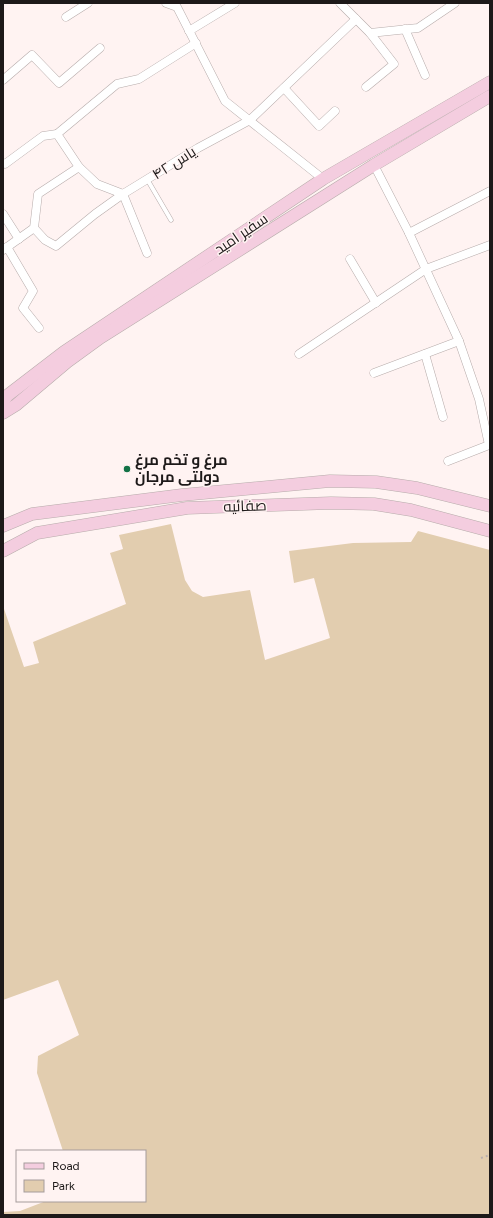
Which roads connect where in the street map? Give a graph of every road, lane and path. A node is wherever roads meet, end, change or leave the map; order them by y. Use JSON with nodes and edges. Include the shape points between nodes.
{"nodes":[{"id":1,"x":88,"y":3,"type":"edge"},
{"id":2,"x":166,"y":3,"type":"edge"},
{"id":3,"x":235,"y":3,"type":"edge"},
{"id":4,"x":455,"y":3,"type":"edge"},
{"id":5,"x":343,"y":4,"type":"edge"},
{"id":6,"x":66,"y":17,"type":"dead end"},
{"id":7,"x":356,"y":19,"type":"junction"},
{"id":8,"x":405,"y":29,"type":"junction"},
{"id":9,"x":189,"y":31,"type":"junction"},
{"id":10,"x":370,"y":33,"type":"junction"},
{"id":11,"x":196,"y":43,"type":"junction"},
{"id":12,"x":100,"y":48,"type":"dead end"},
{"id":13,"x":425,"y":75,"type":"dead end"},
{"id":14,"x":3,"y":80,"type":"edge"},
{"id":15,"x":490,"y":82,"type":"edge"},
{"id":16,"x":366,"y":87,"type":"dead end"},
{"id":17,"x":284,"y":88,"type":"junction"},
{"id":18,"x":490,"y":96,"type":"edge"},
{"id":19,"x":335,"y":110,"type":"dead end"},
{"id":20,"x":250,"y":120,"type":"junction"},
{"id":21,"x":57,"y":134,"type":"junction"},
{"id":22,"x":3,"y":163,"type":"edge"},
{"id":23,"x":374,"y":165,"type":"junction"},
{"id":24,"x":79,"y":167,"type":"junction"},
{"id":25,"x":147,"y":179,"type":"junction"},
{"id":26,"x":323,"y":179,"type":"junction"},
{"id":27,"x":490,"y":191,"type":"edge"},
{"id":28,"x":123,"y":194,"type":"junction"},
{"id":29,"x":3,"y":214,"type":"edge"},
{"id":30,"x":171,"y":220,"type":"dead end"},
{"id":31,"x":34,"y":228,"type":"junction"},
{"id":32,"x":409,"y":233,"type":"junction"},
{"id":33,"x":19,"y":239,"type":"junction"},
{"id":34,"x":490,"y":245,"type":"edge"},
{"id":35,"x":5,"y":249,"type":"edge"},
{"id":36,"x":147,"y":253,"type":"dead end"},
{"id":37,"x":350,"y":259,"type":"dead end"},
{"id":38,"x":426,"y":269,"type":"junction"},
{"id":39,"x":376,"y":302,"type":"junction"},
{"id":40,"x":39,"y":328,"type":"dead end"},
{"id":41,"x":460,"y":341,"type":"junction"},
{"id":42,"x":299,"y":354,"type":"dead end"},
{"id":43,"x":425,"y":354,"type":"junction"},
{"id":44,"x":374,"y":373,"type":"dead end"},
{"id":45,"x":3,"y":401,"type":"edge"},
{"id":46,"x":3,"y":413,"type":"edge"},
{"id":47,"x":443,"y":417,"type":"dead end"},
{"id":48,"x":448,"y":461,"type":"dead end"},
{"id":49,"x":490,"y":506,"type":"edge"},
{"id":50,"x":3,"y":526,"type":"edge"},
{"id":51,"x":490,"y":531,"type":"edge"},
{"id":52,"x":3,"y":551,"type":"edge"},
{"id":53,"x":490,"y":1155,"type":"edge"},
{"id":54,"x":481,"y":1158,"type":"dead end"}],
"edges":[{"from":1,"to":6,"type":"street"},
{"from":2,"to":9,"type":"street","via":[[177,7]]},
{"from":3,"to":9,"type":"street"},
{"from":4,"to":8,"type":"street","via":[[418,28]]},
{"from":5,"to":7,"type":"street"},
{"from":7,"to":10,"type":"street"},
{"from":7,"to":17,"type":"street","name":"یاس ۴۲"},
{"from":8,"to":10,"type":"street"},
{"from":8,"to":13,"type":"street"},
{"from":9,"to":11,"type":"street"},
{"from":10,"to":16,"type":"street","via":[[394,64]]},
{"from":11,"to":20,"type":"street","via":[[225,101]]},
{"from":11,"to":21,"type":"street","via":[[139,79],[117,84]]},
{"from":12,"to":14,"type":"street","via":[[58,83],[32,55]]},
{"from":15,"to":26,"type":"street","name":"سفیر امید"},
{"from":17,"to":19,"type":"street","via":[[319,126]]},
{"from":17,"to":20,"type":"street","name":"یاس ۴۲"},
{"from":18,"to":23,"type":"street","name":"سفیر امید"},
{"from":20,"to":25,"type":"street","name":"یاس ۴۲"},
{"from":20,"to":26,"type":"street"},
{"from":21,"to":22,"type":"street","via":[[43,136]]},
{"from":21,"to":24,"type":"street"},
{"from":23,"to":32,"type":"street"},
{"from":23,"to":46,"type":"street","name":"سفیر امید","via":[[100,338]]},
{"from":24,"to":28,"type":"street","via":[[97,184]]},
{"from":24,"to":31,"type":"street","via":[[38,194]]},
{"from":25,"to":28,"type":"street","name":"یاس ۴۲"},
{"from":25,"to":30,"type":"lane"},
{"from":26,"to":45,"type":"street","name":"سفیر امید","via":[[64,352]]},
{"from":27,"to":32,"type":"street"},
{"from":28,"to":31,"type":"street","name":"یاس ۴۲","via":[[56,246],[45,240]]},
{"from":28,"to":36,"type":"street"},
{"from":29,"to":33,"type":"street"},
{"from":31,"to":33,"type":"street"},
{"from":32,"to":38,"type":"street"},
{"from":33,"to":35,"type":"street"},
{"from":34,"to":38,"type":"street"},
{"from":35,"to":40,"type":"street","via":[[33,291],[23,308]]},
{"from":37,"to":39,"type":"street"},
{"from":38,"to":39,"type":"street"},
{"from":38,"to":41,"type":"street"},
{"from":39,"to":42,"type":"street"},
{"from":41,"to":43,"type":"street"},
{"from":41,"to":48,"type":"street","via":[[479,399],[489,445]]},
{"from":43,"to":44,"type":"street"},
{"from":43,"to":47,"type":"street"},
{"from":49,"to":50,"type":"street","name":"صفائیه","via":[[417,488],[376,482],[330,481],[182,495],[32,514]]},
{"from":51,"to":52,"type":"street","name":"صفائیه","via":[[412,510],[374,504],[187,508],[37,533]]},
{"from":53,"to":54,"type":"path"}]}
